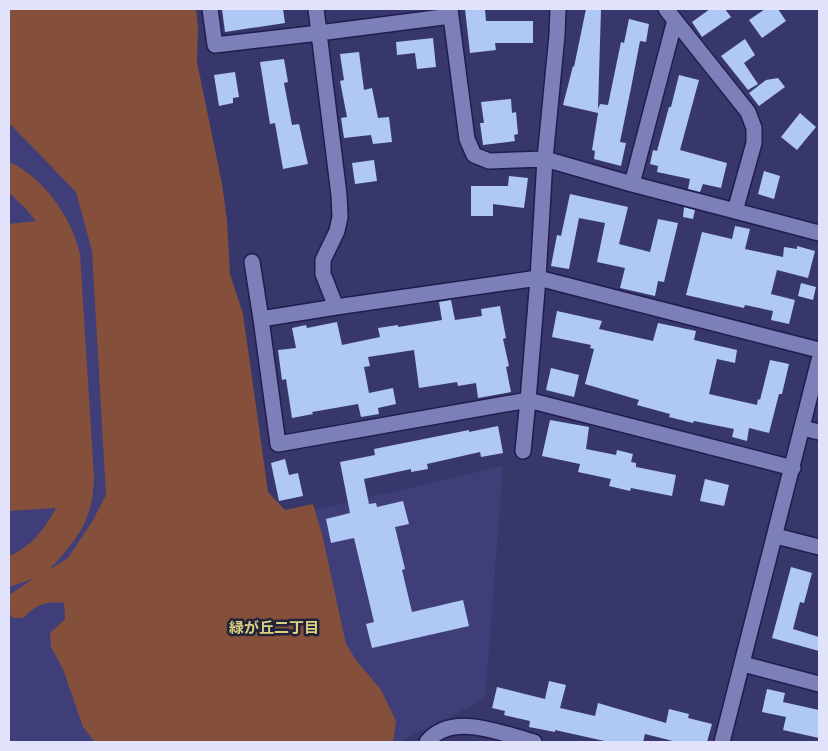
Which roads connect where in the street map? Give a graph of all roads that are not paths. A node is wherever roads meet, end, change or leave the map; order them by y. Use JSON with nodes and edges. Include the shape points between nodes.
{"nodes":[{"id":1,"x":210,"y":9,"type":"edge"},
{"id":2,"x":316,"y":9,"type":"edge"},
{"id":3,"x":558,"y":9,"type":"edge"},
{"id":4,"x":451,"y":12,"type":"edge"},
{"id":5,"x":670,"y":14,"type":"edge"},
{"id":6,"x":319,"y":33,"type":"junction"},
{"id":7,"x":545,"y":159,"type":"junction"},
{"id":8,"x":632,"y":184,"type":"junction"},
{"id":9,"x":735,"y":211,"type":"junction"},
{"id":10,"x":819,"y":233,"type":"edge"},
{"id":11,"x":252,"y":262,"type":"dead end"},
{"id":12,"x":538,"y":278,"type":"junction"},
{"id":13,"x":336,"y":307,"type":"junction"},
{"id":14,"x":261,"y":319,"type":"junction"},
{"id":15,"x":819,"y":350,"type":"edge"},
{"id":16,"x":819,"y":360,"type":"edge"},
{"id":17,"x":528,"y":400,"type":"junction"},
{"id":18,"x":803,"y":428,"type":"junction"},
{"id":19,"x":819,"y":432,"type":"edge"},
{"id":20,"x":523,"y":451,"type":"dead end"},
{"id":21,"x":793,"y":468,"type":"junction"},
{"id":22,"x":776,"y":536,"type":"junction"},
{"id":23,"x":819,"y":546,"type":"edge"},
{"id":24,"x":743,"y":664,"type":"junction"},
{"id":25,"x":819,"y":684,"type":"edge"},
{"id":26,"x":427,"y":742,"type":"edge"},
{"id":27,"x":534,"y":742,"type":"edge"},
{"id":28,"x":722,"y":742,"type":"edge"}],
"edges":[{"from":1,"to":6,"type":"street","via":[[215,45]]},
{"from":2,"to":6,"type":"street"},
{"from":3,"to":7,"type":"street"},
{"from":4,"to":6,"type":"street"},
{"from":4,"to":7,"type":"street","via":[[467,139],[474,155],[489,161]]},
{"from":5,"to":8,"type":"street"},
{"from":5,"to":9,"type":"street","via":[[748,112],[754,128],[754,143]]},
{"from":6,"to":13,"type":"street","via":[[340,217],[324,260],[323,274]]},
{"from":7,"to":8,"type":"street"},
{"from":7,"to":12,"type":"street"},
{"from":8,"to":9,"type":"street"},
{"from":9,"to":10,"type":"street"},
{"from":11,"to":14,"type":"street"},
{"from":12,"to":13,"type":"street"},
{"from":12,"to":15,"type":"street"},
{"from":12,"to":17,"type":"street"},
{"from":13,"to":14,"type":"street"},
{"from":14,"to":17,"type":"street","via":[[278,444]]},
{"from":16,"to":18,"type":"street"},
{"from":17,"to":20,"type":"street"},
{"from":17,"to":21,"type":"street"},
{"from":18,"to":19,"type":"street"},
{"from":18,"to":21,"type":"street"},
{"from":21,"to":22,"type":"street"},
{"from":22,"to":23,"type":"street"},
{"from":22,"to":24,"type":"street"},
{"from":24,"to":25,"type":"street"},
{"from":24,"to":28,"type":"street"},
{"from":26,"to":27,"type":"street","via":[[445,729],[465,726]]}]}
